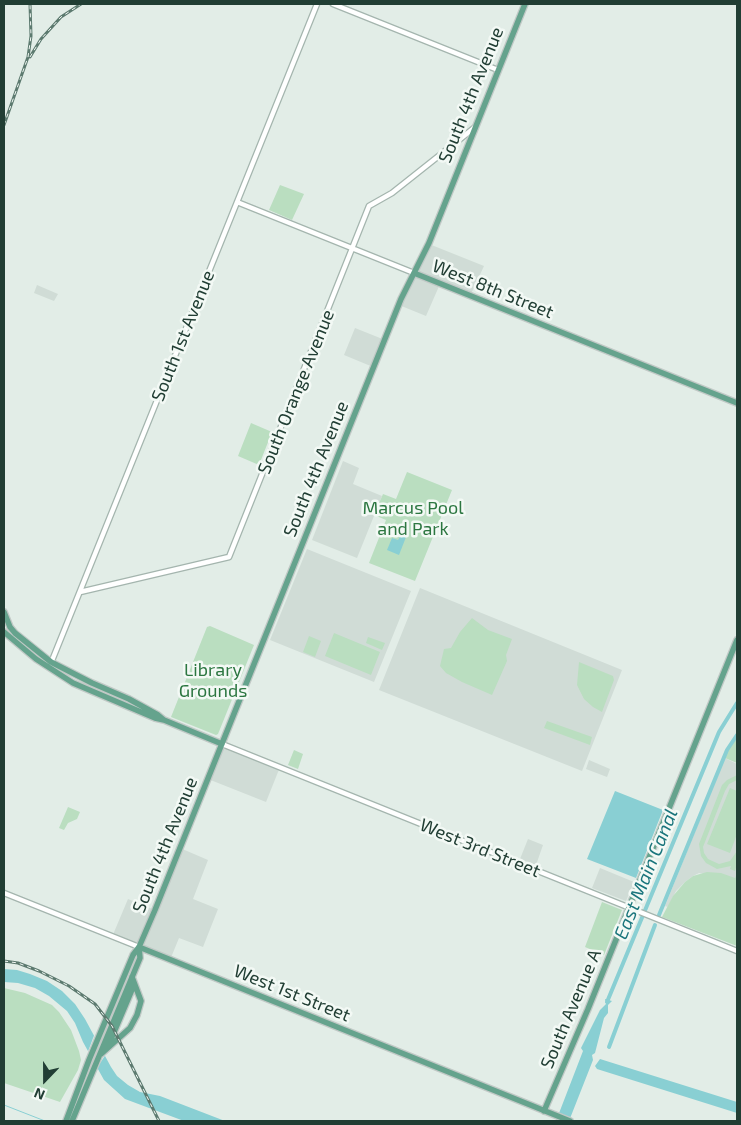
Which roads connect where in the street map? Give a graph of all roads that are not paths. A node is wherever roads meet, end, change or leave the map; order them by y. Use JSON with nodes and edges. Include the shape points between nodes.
{"nodes":[{"id":1,"x":317,"y":4,"type":"edge"},
{"id":2,"x":332,"y":4,"type":"edge"},
{"id":3,"x":525,"y":4,"type":"edge"},
{"id":4,"x":498,"y":70,"type":"junction"},
{"id":5,"x":474,"y":128,"type":"junction"},
{"id":6,"x":237,"y":202,"type":"junction"},
{"id":7,"x":353,"y":249,"type":"junction"},
{"id":8,"x":414,"y":273,"type":"junction"},
{"id":9,"x":737,"y":403,"type":"edge"},
{"id":10,"x":80,"y":592,"type":"junction"},
{"id":11,"x":5,"y":615,"type":"edge"},
{"id":12,"x":4,"y":627,"type":"edge"},
{"id":13,"x":4,"y":632,"type":"edge"},
{"id":14,"x":737,"y":640,"type":"edge"},
{"id":15,"x":50,"y":665,"type":"junction"},
{"id":16,"x":222,"y":744,"type":"junction"},
{"id":17,"x":4,"y":893,"type":"edge"},
{"id":18,"x":628,"y":908,"type":"junction"},
{"id":19,"x":139,"y":947,"type":"junction"},
{"id":20,"x":737,"y":951,"type":"edge"},
{"id":21,"x":132,"y":977,"type":"junction"},
{"id":22,"x":134,"y":985,"type":"junction"},
{"id":23,"x":104,"y":1048,"type":"junction"},
{"id":24,"x":544,"y":1111,"type":"junction"},
{"id":25,"x":72,"y":1113,"type":"junction"},
{"id":26,"x":66,"y":1121,"type":"edge"},
{"id":27,"x":72,"y":1121,"type":"edge"},
{"id":28,"x":570,"y":1121,"type":"edge"}],
"edges":[{"from":1,"to":6,"type":"street","name":"South 1st Avenue"},
{"from":2,"to":4,"type":"street"},
{"from":3,"to":4,"type":"main road","name":"South 4th Avenue"},
{"from":4,"to":5,"type":"main road","name":"South 4th Avenue"},
{"from":5,"to":7,"type":"street","name":"South Orange Avenue","via":[[392,193],[369,206]]},
{"from":5,"to":8,"type":"main road","name":"South 4th Avenue"},
{"from":6,"to":7,"type":"street","name":"West 8th Street"},
{"from":6,"to":10,"type":"street","name":"South 1st Avenue"},
{"from":7,"to":8,"type":"street","name":"West 8th Street"},
{"from":7,"to":10,"type":"street","name":"South Orange Avenue","via":[[229,557]]},
{"from":8,"to":9,"type":"main road","name":"West 8th Street"},
{"from":8,"to":16,"type":"main road","name":"South 4th Avenue","via":[[396,310]]},
{"from":10,"to":15,"type":"street","name":"South 1st Avenue"},
{"from":11,"to":12,"type":"main road"},
{"from":11,"to":15,"type":"main road","via":[[14,633]]},
{"from":13,"to":15,"type":"main road","via":[[36,659]]},
{"from":14,"to":18,"type":"main road","name":"South Avenue A"},
{"from":15,"to":16,"type":"main road","via":[[73,682]]},
{"from":16,"to":18,"type":"street","name":"West 3rd Street"},
{"from":16,"to":19,"type":"main road","name":"South 4th Avenue"},
{"from":17,"to":19,"type":"street","name":"West 1st Street"},
{"from":18,"to":20,"type":"street","name":"West 3rd Street"},
{"from":18,"to":24,"type":"main road","name":"South Avenue A"},
{"from":19,"to":21,"type":"main road","via":[[140,958]]},
{"from":19,"to":24,"type":"main road","name":"West 1st Street"},
{"from":19,"to":25,"type":"main road","via":[[97,1040]]},
{"from":21,"to":22,"type":"main road"},
{"from":21,"to":23,"type":"main road"},
{"from":22,"to":23,"type":"main road"},
{"from":22,"to":23,"type":"main road","via":[[141,1000],[137,1015],[130,1028]]},
{"from":23,"to":25,"type":"main road"},
{"from":24,"to":28,"type":"main road","name":"West 1st Street"},
{"from":25,"to":26,"type":"main road"},
{"from":25,"to":27,"type":"main road"}]}
